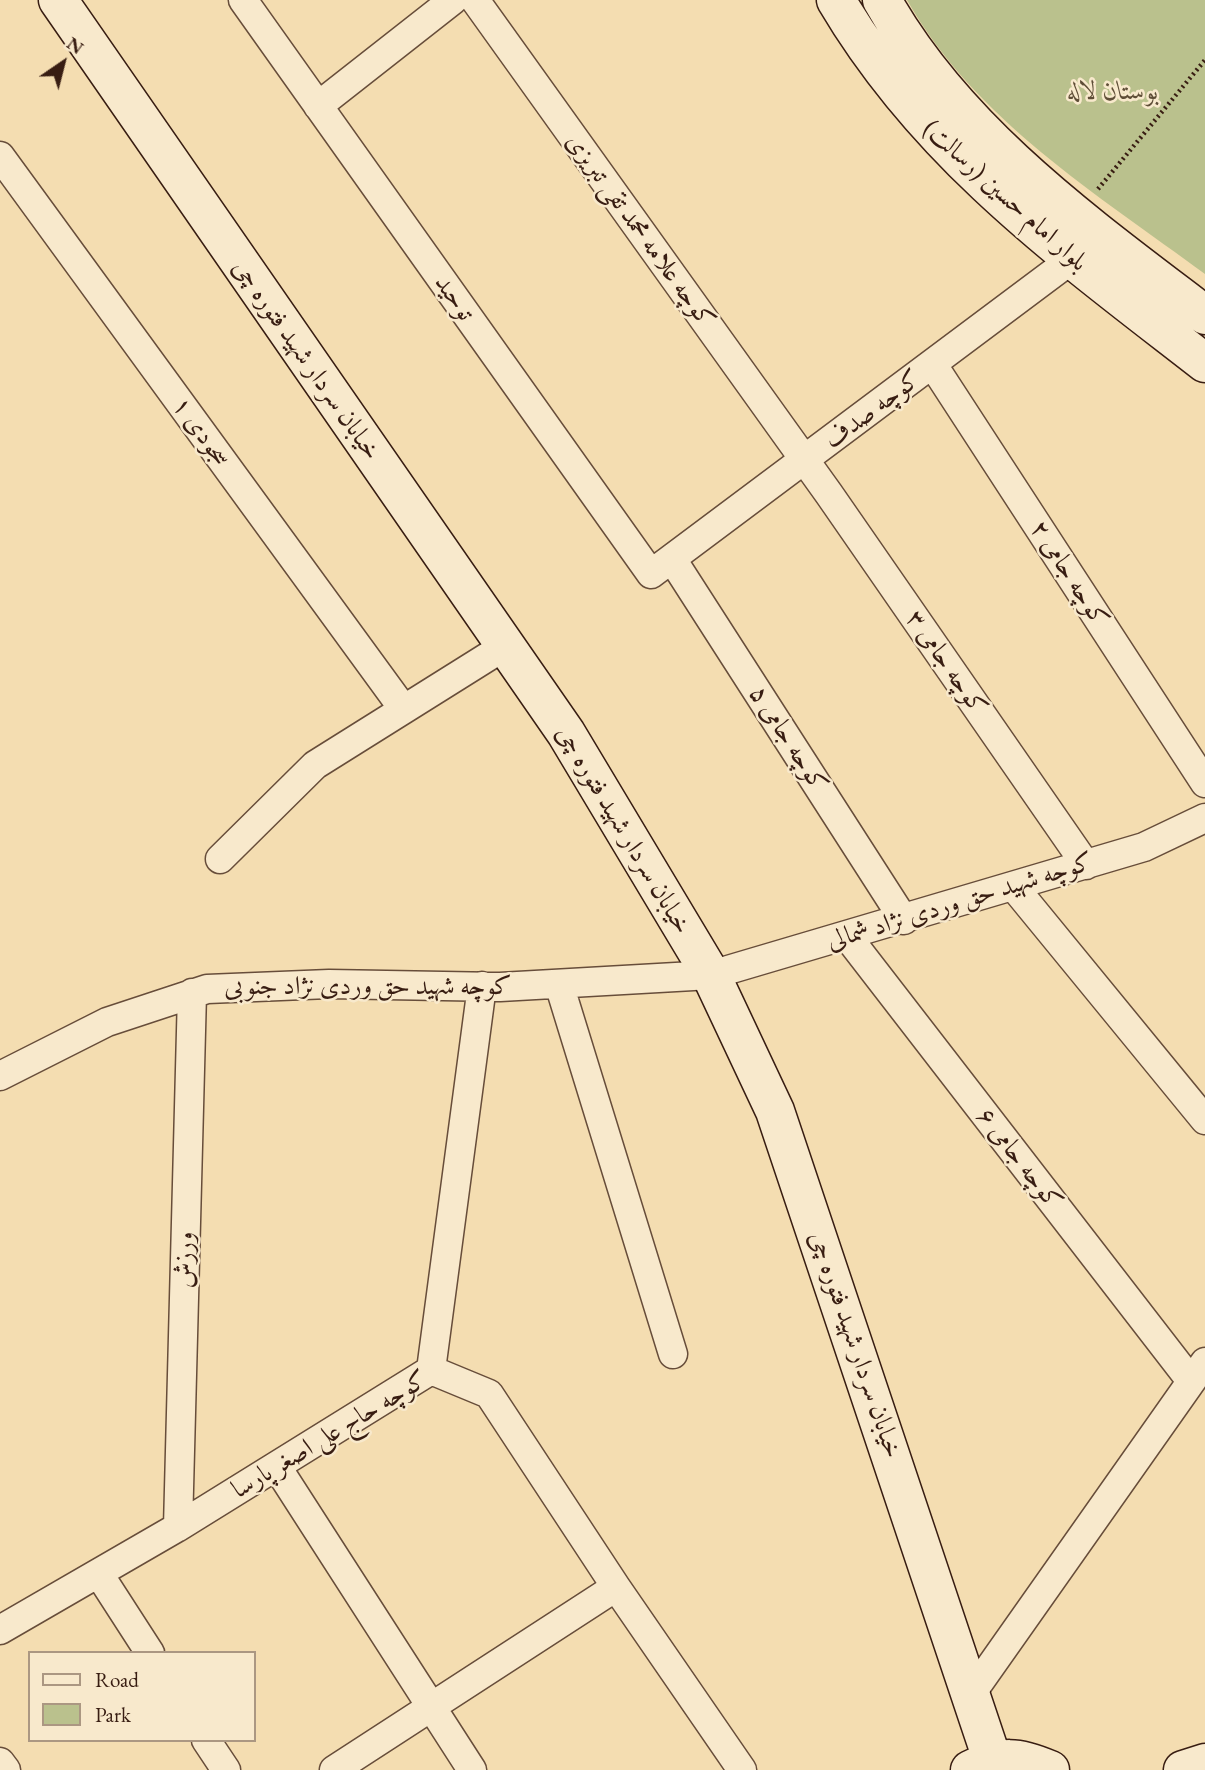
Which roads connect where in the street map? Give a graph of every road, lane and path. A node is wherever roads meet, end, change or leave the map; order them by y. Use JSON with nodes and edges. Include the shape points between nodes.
{"nodes":[{"id":1,"x":58,"y":0,"type":"edge"},
{"id":2,"x":243,"y":0,"type":"edge"},
{"id":3,"x":453,"y":0,"type":"edge"},
{"id":4,"x":475,"y":0,"type":"edge"},
{"id":5,"x":836,"y":0,"type":"edge"},
{"id":6,"x":883,"y":0,"type":"edge"},
{"id":7,"x":1205,"y":60,"type":"edge"},
{"id":8,"x":318,"y":106,"type":"junction"},
{"id":9,"x":0,"y":156,"type":"edge"},
{"id":10,"x":1077,"y":214,"type":"junction"},
{"id":11,"x":1072,"y":259,"type":"junction"},
{"id":12,"x":1205,"y":315,"type":"edge"},
{"id":13,"x":1205,"y":363,"type":"edge"},
{"id":14,"x":933,"y":365,"type":"junction"},
{"id":15,"x":806,"y":461,"type":"junction"},
{"id":16,"x":671,"y":558,"type":"junction"},
{"id":17,"x":505,"y":646,"type":"junction"},
{"id":18,"x":402,"y":708,"type":"junction"},
{"id":19,"x":1205,"y":783,"type":"edge"},
{"id":20,"x":1205,"y":818,"type":"edge"},
{"id":21,"x":220,"y":859,"type":"dead end"},
{"id":22,"x":1086,"y":865,"type":"junction"},
{"id":23,"x":1014,"y":887,"type":"junction"},
{"id":24,"x":904,"y":920,"type":"junction"},
{"id":25,"x":847,"y":936,"type":"junction"},
{"id":26,"x":711,"y":975,"type":"junction"},
{"id":27,"x":559,"y":984,"type":"junction"},
{"id":28,"x":482,"y":986,"type":"junction"},
{"id":29,"x":192,"y":993,"type":"junction"},
{"id":30,"x":0,"y":1076,"type":"edge"},
{"id":31,"x":1205,"y":1120,"type":"edge"},
{"id":32,"x":673,"y":1354,"type":"dead end"},
{"id":33,"x":431,"y":1370,"type":"junction"},
{"id":34,"x":1198,"y":1372,"type":"edge"},
{"id":35,"x":277,"y":1467,"type":"junction"},
{"id":36,"x":178,"y":1527,"type":"junction"},
{"id":37,"x":99,"y":1574,"type":"junction"},
{"id":38,"x":616,"y":1587,"type":"junction"},
{"id":39,"x":0,"y":1630,"type":"edge"},
{"id":40,"x":149,"y":1651,"type":"edge"},
{"id":41,"x":971,"y":1695,"type":"junction"},
{"id":42,"x":432,"y":1706,"type":"junction"},
{"id":43,"x":207,"y":1742,"type":"edge"},
{"id":44,"x":0,"y":1762,"type":"edge"},
{"id":45,"x":1205,"y":1763,"type":"edge"},
{"id":46,"x":981,"y":1765,"type":"edge"},
{"id":47,"x":6,"y":1770,"type":"edge"},
{"id":48,"x":226,"y":1770,"type":"edge"},
{"id":49,"x":334,"y":1770,"type":"edge"},
{"id":50,"x":472,"y":1770,"type":"edge"},
{"id":51,"x":742,"y":1770,"type":"edge"},
{"id":52,"x":1050,"y":1770,"type":"edge"},
{"id":53,"x":1183,"y":1770,"type":"edge"}],
"edges":[{"from":1,"to":17,"type":"street","name":"خیابان سردار شهید فتوره چی"},
{"from":2,"to":8,"type":"street","name":"توحید"},
{"from":3,"to":8,"type":"street"},
{"from":4,"to":15,"type":"street","name":"کوچه علامه محمد تقی تبریزی"},
{"from":5,"to":11,"type":"street","name":"بلوار امام حسین (رسالت)","via":[[911,109],[969,170]]},
{"from":6,"to":10,"type":"street","name":"بلوار امام حسین (رسالت)","via":[[942,86],[999,147]]},
{"from":7,"to":10,"type":"path"},
{"from":8,"to":16,"type":"street","name":"توحید","via":[[651,574]]},
{"from":9,"to":18,"type":"street","name":"سجودی ۱"},
{"from":10,"to":12,"type":"street","name":"بلوار امام حسین (رسالت)"},
{"from":11,"to":13,"type":"street","name":"بلوار امام حسین (رسالت)"},
{"from":11,"to":14,"type":"street","name":"کوچه صدف"},
{"from":14,"to":15,"type":"street","name":"کوچه صدف"},
{"from":14,"to":19,"type":"street","name":"کوچه جامی ۲"},
{"from":15,"to":16,"type":"street","name":"کوچه صدف"},
{"from":15,"to":22,"type":"street","name":"کوچه جامی ۳"},
{"from":16,"to":24,"type":"street","name":"کوچه جامی ۵"},
{"from":17,"to":18,"type":"street"},
{"from":17,"to":26,"type":"street","name":"خیابان سردار شهید فتوره چی","via":[[566,733]]},
{"from":18,"to":21,"type":"street","via":[[315,765]]},
{"from":20,"to":22,"type":"street","name":"کوچه شهید حق وردی نژاد شمالی","via":[[1144,847]]},
{"from":22,"to":23,"type":"street","name":"کوچه شهید حق وردی نژاد شمالی"},
{"from":23,"to":24,"type":"street","name":"کوچه شهید حق وردی نژاد شمالی"},
{"from":23,"to":31,"type":"street"},
{"from":24,"to":25,"type":"street","name":"کوچه شهید حق وردی نژاد شمالی"},
{"from":25,"to":26,"type":"street","name":"کوچه شهید حق وردی نژاد شمالی"},
{"from":25,"to":34,"type":"street","name":"کوچه جامی ۶"},
{"from":26,"to":27,"type":"street","name":"کوچه شهید حق وردی نژاد جنوبی"},
{"from":26,"to":41,"type":"street","name":"خیابان سردار شهید فتوره چی","via":[[775,1111]]},
{"from":27,"to":28,"type":"street","name":"کوچه شهید حق وردی نژاد جنوبی"},
{"from":27,"to":32,"type":"street"},
{"from":28,"to":29,"type":"street","name":"کوچه شهید حق وردی نژاد جنوبی","via":[[329,984]]},
{"from":28,"to":33,"type":"street"},
{"from":29,"to":30,"type":"street","name":"کوچه شهید حق وردی نژاد جنوبی","via":[[107,1022]]},
{"from":29,"to":36,"type":"street","name":"ورزش"},
{"from":33,"to":35,"type":"street","name":"کوچه حاج علی اصغر پارسا"},
{"from":33,"to":38,"type":"street","name":"کوچه حاج علی اصغر پارسا","via":[[489,1394]]},
{"from":34,"to":41,"type":"street"},
{"from":35,"to":36,"type":"street","name":"کوچه حاج علی اصغر پارسا"},
{"from":35,"to":42,"type":"street"},
{"from":36,"to":37,"type":"street","name":"کوچه حاج علی اصغر پارسا"},
{"from":37,"to":39,"type":"street","name":"کوچه حاج علی اصغر پارسا"},
{"from":37,"to":40,"type":"street"},
{"from":38,"to":42,"type":"street"},
{"from":38,"to":51,"type":"street","name":"کوچه حاج علی اصغر پارسا"},
{"from":41,"to":46,"type":"street","name":"خیابان سردار شهید فتوره چی"},
{"from":42,"to":49,"type":"street"},
{"from":42,"to":50,"type":"street"},
{"from":43,"to":48,"type":"street"},
{"from":44,"to":47,"type":"street"},
{"from":45,"to":53,"type":"street"},
{"from":46,"to":52,"type":"street","via":[[1024,1759]]}]}
